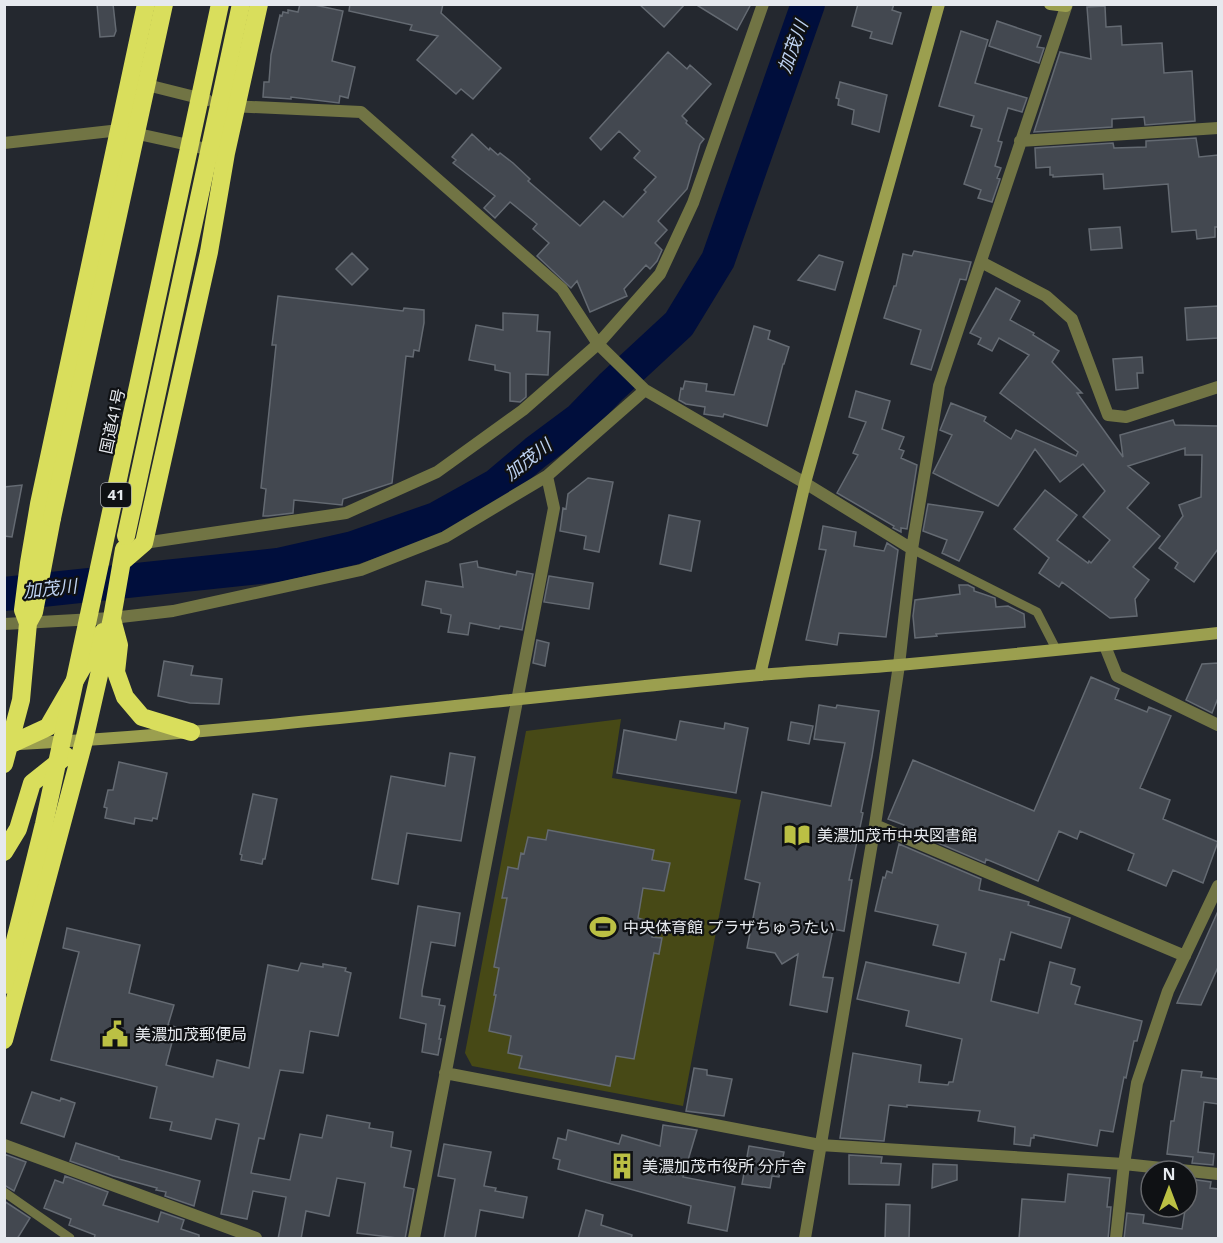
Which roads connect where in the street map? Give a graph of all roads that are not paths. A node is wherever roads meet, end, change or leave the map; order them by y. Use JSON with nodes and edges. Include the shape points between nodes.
{"nodes":[{"id":1,"x":146,"y":4,"type":"edge"},
{"id":2,"x":164,"y":4,"type":"edge"},
{"id":3,"x":210,"y":4,"type":"edge"},
{"id":4,"x":220,"y":4,"type":"edge"},
{"id":5,"x":241,"y":4,"type":"edge"},
{"id":6,"x":259,"y":4,"type":"edge"},
{"id":7,"x":763,"y":4,"type":"edge"},
{"id":8,"x":939,"y":4,"type":"edge"},
{"id":9,"x":1050,"y":4,"type":"edge"},
{"id":10,"x":1065,"y":5,"type":"edge"},
{"id":11,"x":129,"y":81,"type":"junction"},
{"id":12,"x":236,"y":107,"type":"junction"},
{"id":13,"x":1218,"y":128,"type":"edge"},
{"id":14,"x":120,"y":130,"type":"junction"},
{"id":15,"x":1020,"y":141,"type":"junction"},
{"id":16,"x":4,"y":143,"type":"edge"},
{"id":17,"x":226,"y":153,"type":"junction"},
{"id":18,"x":981,"y":262,"type":"junction"},
{"id":19,"x":598,"y":344,"type":"junction"},
{"id":20,"x":1218,"y":387,"type":"edge"},
{"id":21,"x":645,"y":390,"type":"junction"},
{"id":22,"x":547,"y":476,"type":"junction"},
{"id":23,"x":805,"y":483,"type":"junction"},
{"id":24,"x":144,"y":543,"type":"junction"},
{"id":25,"x":912,"y":549,"type":"junction"},
{"id":26,"x":36,"y":563,"type":"junction"},
{"id":27,"x":121,"y":567,"type":"junction"},
{"id":28,"x":28,"y":615,"type":"junction"},
{"id":29,"x":112,"y":618,"type":"junction"},
{"id":30,"x":4,"y":624,"type":"edge"},
{"id":31,"x":1218,"y":633,"type":"edge"},
{"id":32,"x":1105,"y":646,"type":"junction"},
{"id":33,"x":1056,"y":649,"type":"junction"},
{"id":34,"x":899,"y":665,"type":"junction"},
{"id":35,"x":760,"y":675,"type":"junction"},
{"id":36,"x":516,"y":700,"type":"junction"},
{"id":37,"x":1218,"y":725,"type":"edge"},
{"id":38,"x":191,"y":732,"type":"junction"},
{"id":39,"x":84,"y":741,"type":"junction"},
{"id":40,"x":7,"y":745,"type":"edge"},
{"id":41,"x":4,"y":764,"type":"edge"},
{"id":42,"x":874,"y":825,"type":"junction"},
{"id":43,"x":4,"y":852,"type":"edge"},
{"id":44,"x":1218,"y":886,"type":"edge"},
{"id":45,"x":4,"y":942,"type":"edge"},
{"id":46,"x":1185,"y":956,"type":"junction"},
{"id":47,"x":4,"y":985,"type":"edge"},
{"id":48,"x":4,"y":1040,"type":"edge"},
{"id":49,"x":445,"y":1073,"type":"junction"},
{"id":50,"x":4,"y":1145,"type":"edge"},
{"id":51,"x":820,"y":1145,"type":"junction"},
{"id":52,"x":1124,"y":1164,"type":"junction"},
{"id":53,"x":1218,"y":1174,"type":"edge"},
{"id":54,"x":4,"y":1192,"type":"edge"},
{"id":55,"x":70,"y":1239,"type":"edge"},
{"id":56,"x":256,"y":1239,"type":"edge"},
{"id":57,"x":414,"y":1239,"type":"edge"},
{"id":58,"x":805,"y":1239,"type":"edge"},
{"id":59,"x":1116,"y":1239,"type":"edge"}],
"edges":[{"from":1,"to":11,"type":"highway"},
{"from":2,"to":26,"type":"highway","bridge":true,"via":[[52,518]]},
{"from":3,"to":45,"type":"highway","name":"国道41号","number":"41"},
{"from":4,"to":47,"type":"highway","name":"国道41号","number":"41","bridge":true,"via":[[44,824]]},
{"from":5,"to":27,"type":"highway","bridge":true},
{"from":6,"to":12,"type":"highway"},
{"from":7,"to":19,"type":"street","via":[[693,203],[660,274]]},
{"from":8,"to":23,"type":"street"},
{"from":9,"to":10,"type":"street"},
{"from":10,"to":15,"type":"street"},
{"from":11,"to":12,"type":"street"},
{"from":11,"to":14,"type":"highway"},
{"from":12,"to":17,"type":"highway"},
{"from":12,"to":19,"type":"street","via":[[361,112],[562,289]]},
{"from":13,"to":15,"type":"street"},
{"from":14,"to":16,"type":"street"},
{"from":14,"to":17,"type":"street"},
{"from":14,"to":26,"type":"highway","via":[[42,492]]},
{"from":15,"to":18,"type":"street"},
{"from":17,"to":24,"type":"highway","via":[[209,252]]},
{"from":18,"to":20,"type":"street","via":[[1046,296],[1072,319],[1108,415],[1126,417]]},
{"from":18,"to":25,"type":"street","via":[[939,386]]},
{"from":19,"to":21,"type":"street"},
{"from":19,"to":24,"type":"street","via":[[523,410],[437,472],[346,513]]},
{"from":21,"to":22,"type":"street"},
{"from":21,"to":23,"type":"street"},
{"from":22,"to":29,"type":"street","via":[[445,537],[361,570],[173,611]]},
{"from":22,"to":36,"type":"street","via":[[554,508]]},
{"from":23,"to":25,"type":"street"},
{"from":23,"to":35,"type":"street"},
{"from":24,"to":27,"type":"highway"},
{"from":25,"to":33,"type":"lane","via":[[1037,612]]},
{"from":25,"to":34,"type":"street"},
{"from":26,"to":28,"type":"highway"},
{"from":27,"to":29,"type":"highway"},
{"from":28,"to":29,"type":"street"},
{"from":28,"to":30,"type":"street"},
{"from":28,"to":40,"type":"highway","via":[[21,700]]},
{"from":29,"to":38,"type":"highway","via":[[119,645],[116,672],[125,697],[142,717]]},
{"from":29,"to":39,"type":"highway"},
{"from":29,"to":40,"type":"highway","via":[[48,727]]},
{"from":31,"to":32,"type":"street"},
{"from":32,"to":33,"type":"street"},
{"from":32,"to":37,"type":"street","via":[[1117,676]]},
{"from":33,"to":34,"type":"street"},
{"from":34,"to":35,"type":"street"},
{"from":34,"to":42,"type":"street"},
{"from":35,"to":36,"type":"street"},
{"from":36,"to":38,"type":"street"},
{"from":36,"to":49,"type":"street"},
{"from":38,"to":39,"type":"street"},
{"from":39,"to":40,"type":"street"},
{"from":39,"to":43,"type":"highway","via":[[32,783],[18,829]]},
{"from":39,"to":48,"type":"highway"},
{"from":40,"to":41,"type":"highway"},
{"from":42,"to":46,"type":"street"},
{"from":42,"to":51,"type":"street"},
{"from":44,"to":46,"type":"street"},
{"from":46,"to":52,"type":"street","via":[[1168,991],[1137,1083]]},
{"from":49,"to":51,"type":"street"},
{"from":49,"to":57,"type":"street"},
{"from":50,"to":56,"type":"street"},
{"from":51,"to":52,"type":"street"},
{"from":51,"to":58,"type":"street"},
{"from":52,"to":53,"type":"street"},
{"from":52,"to":59,"type":"street"},
{"from":54,"to":55,"type":"lane"}]}
